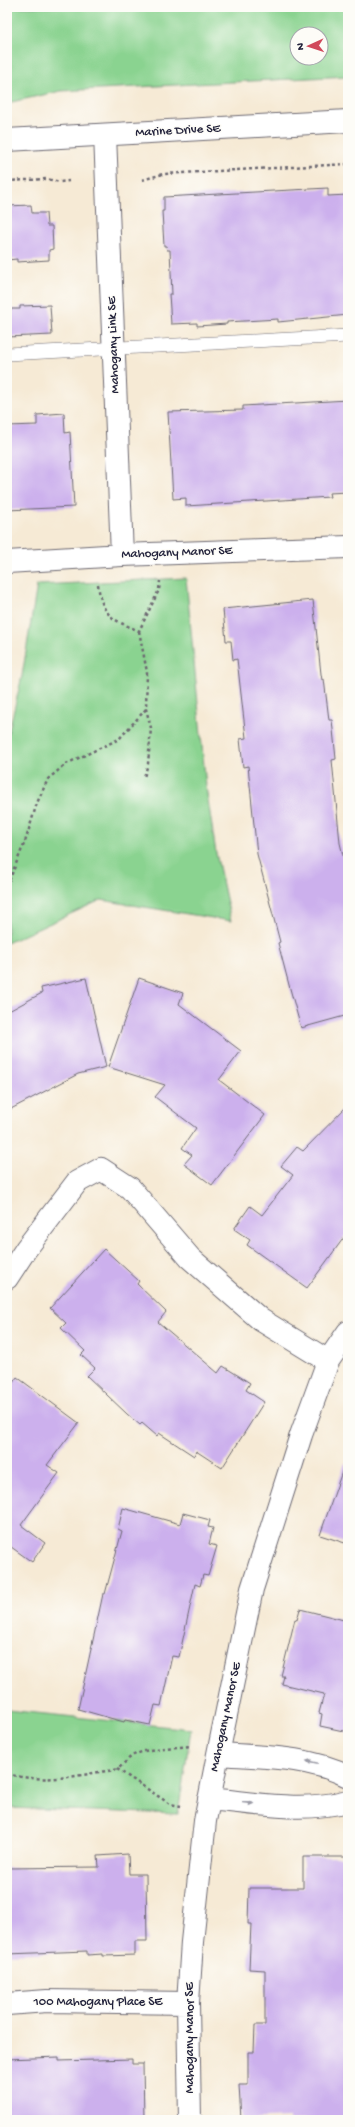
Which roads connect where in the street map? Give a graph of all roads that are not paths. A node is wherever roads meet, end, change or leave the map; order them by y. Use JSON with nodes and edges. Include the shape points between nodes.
{"nodes":[{"id":1,"x":348,"y":121,"type":"edge"},
{"id":2,"x":105,"y":135,"type":"junction"},
{"id":3,"x":7,"y":140,"type":"edge"},
{"id":4,"x":348,"y":336,"type":"edge"},
{"id":5,"x":114,"y":347,"type":"junction"},
{"id":6,"x":7,"y":354,"type":"edge"},
{"id":7,"x":348,"y":547,"type":"edge"},
{"id":8,"x":122,"y":555,"type":"junction"},
{"id":9,"x":7,"y":562,"type":"edge"},
{"id":10,"x":7,"y":1278,"type":"edge"},
{"id":11,"x":348,"y":1332,"type":"edge"},
{"id":12,"x":328,"y":1361,"type":"junction"},
{"id":13,"x":218,"y":1754,"type":"junction"},
{"id":14,"x":348,"y":1776,"type":"edge"},
{"id":15,"x":209,"y":1799,"type":"junction"},
{"id":16,"x":348,"y":1801,"type":"edge"},
{"id":17,"x":188,"y":2003,"type":"junction"},
{"id":18,"x":7,"y":2004,"type":"edge"},
{"id":19,"x":190,"y":2120,"type":"edge"}],
"edges":[{"from":1,"to":2,"type":"street","name":"Marine Drive SE"},
{"from":2,"to":3,"type":"street","name":"Marine Drive SE"},
{"from":2,"to":5,"type":"street","name":"Mahogany Link SE"},
{"from":4,"to":5,"type":"lane"},
{"from":5,"to":6,"type":"lane"},
{"from":5,"to":8,"type":"street","name":"Mahogany Link SE"},
{"from":7,"to":8,"type":"street","name":"Mahogany Manor SE"},
{"from":8,"to":9,"type":"street","name":"Mahogany Manor SE"},
{"from":10,"to":12,"type":"street","via":[[77,1182],[101,1169],[130,1188],[190,1258],[262,1320]]},
{"from":11,"to":12,"type":"street","name":"Mahogany Manor SE"},
{"from":12,"to":13,"type":"street","name":"Mahogany Manor SE","via":[[301,1435],[252,1589]]},
{"from":14,"to":13,"type":"street","one_way":true,"via":[[308,1762]]},
{"from":13,"to":15,"type":"street","name":"Mahogany Manor SE"},
{"from":15,"to":16,"type":"street","one_way":true,"via":[[300,1808]]},
{"from":15,"to":17,"type":"street","name":"Mahogany Manor SE","via":[[197,1881]]},
{"from":17,"to":18,"type":"street","name":"100 Mahogany Place SE","via":[[47,2001]]},
{"from":17,"to":19,"type":"street","name":"Mahogany Manor SE"}]}
